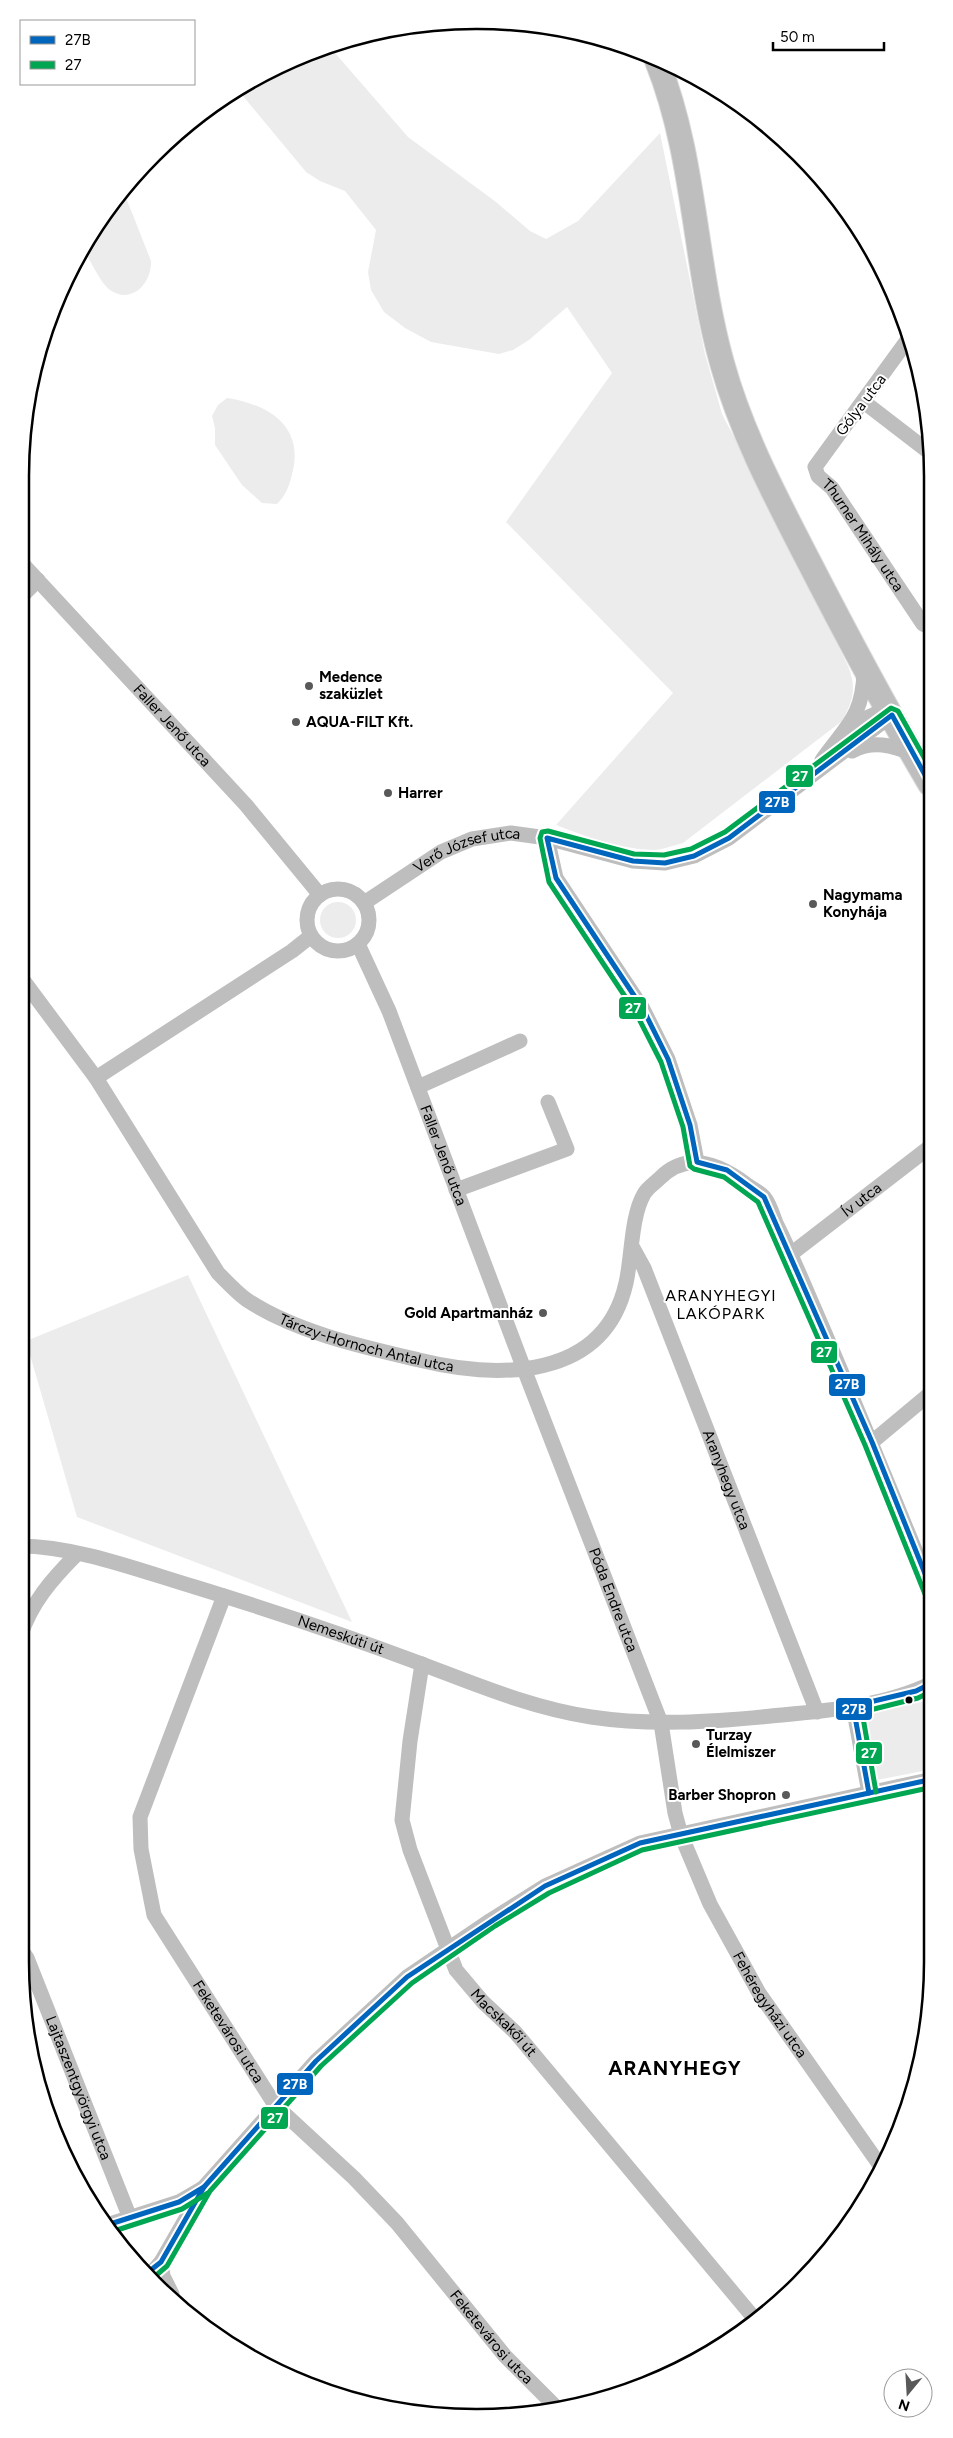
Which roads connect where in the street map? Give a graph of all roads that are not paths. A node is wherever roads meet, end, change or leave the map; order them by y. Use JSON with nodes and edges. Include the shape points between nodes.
{"nodes":[{"id":1,"x":660,"y":68,"type":"edge"},
{"id":2,"x":904,"y":345,"type":"edge"},
{"id":3,"x":864,"y":402,"type":"junction"},
{"id":4,"x":923,"y":447,"type":"edge"},
{"id":5,"x":815,"y":467,"type":"joint"},
{"id":6,"x":29,"y":570,"type":"edge"},
{"id":7,"x":38,"y":580,"type":"junction"},
{"id":8,"x":29,"y":589,"type":"edge"},
{"id":9,"x":924,"y":624,"type":"edge"},
{"id":10,"x":864,"y":667,"type":"junction"},
{"id":11,"x":892,"y":715,"type":"junction"},
{"id":12,"x":850,"y":725,"type":"junction"},
{"id":13,"x":913,"y":754,"type":"junction"},
{"id":14,"x":924,"y":773,"type":"edge"},
{"id":15,"x":812,"y":774,"type":"junction"},
{"id":16,"x":547,"y":838,"type":"junction"},
{"id":17,"x":320,"y":895,"type":"junction"},
{"id":18,"x":364,"y":903,"type":"junction"},
{"id":19,"x":311,"y":936,"type":"junction"},
{"id":20,"x":358,"y":944,"type":"junction"},
{"id":21,"x":29,"y":987,"type":"edge"},
{"id":22,"x":520,"y":1041,"type":"dead end"},
{"id":23,"x":96,"y":1078,"type":"junction"},
{"id":24,"x":418,"y":1088,"type":"junction"},
{"id":25,"x":548,"y":1102,"type":"dead end"},
{"id":26,"x":924,"y":1151,"type":"edge"},
{"id":27,"x":697,"y":1162,"type":"junction"},
{"id":28,"x":456,"y":1190,"type":"junction"},
{"id":29,"x":633,"y":1248,"type":"junction"},
{"id":30,"x":791,"y":1254,"type":"junction"},
{"id":31,"x":524,"y":1369,"type":"junction"},
{"id":32,"x":924,"y":1399,"type":"edge"},
{"id":33,"x":872,"y":1442,"type":"junction"},
{"id":34,"x":29,"y":1547,"type":"edge"},
{"id":35,"x":77,"y":1554,"type":"junction"},
{"id":36,"x":924,"y":1570,"type":"edge"},
{"id":37,"x":224,"y":1596,"type":"junction"},
{"id":38,"x":29,"y":1615,"type":"edge"},
{"id":39,"x":422,"y":1664,"type":"junction"},
{"id":40,"x":924,"y":1687,"type":"edge"},
{"id":41,"x":853,"y":1706,"type":"junction"},
{"id":42,"x":817,"y":1712,"type":"junction"},
{"id":43,"x":661,"y":1723,"type":"junction"},
{"id":44,"x":924,"y":1782,"type":"edge"},
{"id":45,"x":869,"y":1793,"type":"junction"},
{"id":46,"x":681,"y":1835,"type":"junction"},
{"id":47,"x":447,"y":1950,"type":"junction"},
{"id":48,"x":29,"y":1966,"type":"edge"},
{"id":49,"x":275,"y":2105,"type":"junction"},
{"id":50,"x":877,"y":2161,"type":"edge"},
{"id":51,"x":204,"y":2187,"type":"junction"},
{"id":52,"x":130,"y":2218,"type":"junction"},
{"id":53,"x":113,"y":2223,"type":"edge"},
{"id":54,"x":161,"y":2262,"type":"junction"},
{"id":55,"x":154,"y":2271,"type":"edge"},
{"id":56,"x":168,"y":2285,"type":"edge"},
{"id":57,"x":751,"y":2315,"type":"edge"},
{"id":58,"x":552,"y":2403,"type":"edge"}],
"edges":[{"from":1,"to":10,"type":"main road","via":[[678,125],[710,312],[737,413],[785,516]]},
{"from":2,"to":3,"type":"street","name":"Gólya utca"},
{"from":3,"to":4,"type":"street"},
{"from":3,"to":5,"type":"street","name":"Gólya utca"},
{"from":5,"to":9,"type":"street","name":"Thurner Mihály utca","via":[[818,476],[832,488]]},
{"from":6,"to":7,"type":"street","name":"Faller Jenő utca"},
{"from":7,"to":8,"type":"street"},
{"from":7,"to":17,"type":"street","name":"Faller Jenő utca","via":[[246,805]]},
{"from":10,"to":11,"type":"main road"},
{"from":10,"to":12,"type":"street","via":[[862,699]]},
{"from":11,"to":12,"type":"street","via":[[875,714]]},
{"from":11,"to":13,"type":"main road"},
{"from":11,"to":15,"type":"street","name":"Verő József utca"},
{"from":12,"to":15,"type":"street"},
{"from":13,"to":14,"type":"main road"},
{"from":13,"to":15,"type":"street","via":[[890,746],[868,745]]},
{"from":15,"to":16,"type":"street","name":"Verő József utca","via":[[729,838],[694,856],[665,863],[634,861]]},
{"from":16,"to":18,"type":"street","name":"Verő József utca","via":[[511,833],[472,839],[441,852]]},
{"from":16,"to":27,"type":"street","via":[[556,878],[643,1009],[668,1059],[690,1125]]},
{"from":17,"to":18,"type":"street","via":[[339,889],[357,896]]},
{"from":17,"to":19,"type":"street","via":[[313,901],[307,918]]},
{"from":18,"to":20,"type":"street","via":[[368,911],[368,929]]},
{"from":19,"to":20,"type":"street","via":[[316,943],[333,951],[351,949]]},
{"from":19,"to":23,"type":"street"},
{"from":20,"to":24,"type":"street","name":"Faller Jenő utca","via":[[389,1011]]},
{"from":21,"to":23,"type":"street","name":"Tárczy-Hornoch Antal utca"},
{"from":22,"to":24,"type":"street"},
{"from":23,"to":31,"type":"street","name":"Tárczy-Hornoch Antal utca","via":[[218,1273],[246,1299],[284,1319],[377,1350],[438,1365],[485,1370]]},
{"from":24,"to":28,"type":"street","name":"Faller Jenő utca"},
{"from":25,"to":28,"type":"street","via":[[566,1149]]},
{"from":26,"to":30,"type":"street","name":"Ív utca"},
{"from":27,"to":29,"type":"street","name":"Tárczy-Hornoch Antal utca","via":[[679,1163],[644,1194],[634,1223]]},
{"from":27,"to":30,"type":"street","via":[[727,1170],[764,1198]]},
{"from":28,"to":31,"type":"street","name":"Faller Jenő utca"},
{"from":29,"to":31,"type":"street","name":"Tárczy-Hornoch Antal utca","via":[[619,1309],[607,1328],[586,1349],[558,1363]]},
{"from":29,"to":42,"type":"street","name":"Aranyhegy utca","via":[[648,1278]]},
{"from":30,"to":33,"type":"street"},
{"from":31,"to":43,"type":"street","name":"Póda Endre utca"},
{"from":32,"to":33,"type":"street"},
{"from":33,"to":36,"type":"street"},
{"from":34,"to":35,"type":"street","name":"Nemeskúti út"},
{"from":35,"to":37,"type":"street","name":"Nemeskúti út"},
{"from":35,"to":38,"type":"street","via":[[40,1595]]},
{"from":37,"to":39,"type":"street","name":"Nemeskúti út"},
{"from":37,"to":49,"type":"street","name":"Feketevárosi utca","via":[[140,1817],[141,1849],[151,1904],[160,1927]]},
{"from":39,"to":43,"type":"street","name":"Nemeskúti út","via":[[534,1704],[590,1717]]},
{"from":39,"to":47,"type":"street","name":"Macskakői út","via":[[402,1820]]},
{"from":40,"to":41,"type":"street","name":"Nemeskúti út"},
{"from":41,"to":42,"type":"street","name":"Nemeskúti út"},
{"from":41,"to":45,"type":"street"},
{"from":42,"to":43,"type":"street","name":"Nemeskúti út"},
{"from":43,"to":46,"type":"street","name":"Póda Endre utca"},
{"from":44,"to":45,"type":"street"},
{"from":45,"to":46,"type":"street"},
{"from":46,"to":47,"type":"street","via":[[640,1843],[553,1882]]},
{"from":46,"to":50,"type":"street","name":"Fehéregyházi utca","via":[[710,1904],[759,1993]]},
{"from":47,"to":49,"type":"street","via":[[407,1977],[354,2024]]},
{"from":47,"to":57,"type":"street","name":"Macskakői út","via":[[483,2002],[515,2032]]},
{"from":48,"to":52,"type":"street","name":"Lajtaszentgyörgyi utca"},
{"from":49,"to":51,"type":"street"},
{"from":49,"to":58,"type":"street","name":"Feketevárosi utca","via":[[397,2223],[504,2356]]},
{"from":51,"to":52,"type":"street","via":[[179,2202]]},
{"from":51,"to":54,"type":"street"},
{"from":52,"to":53,"type":"street"},
{"from":54,"to":55,"type":"street"},
{"from":54,"to":56,"type":"street"}]}
